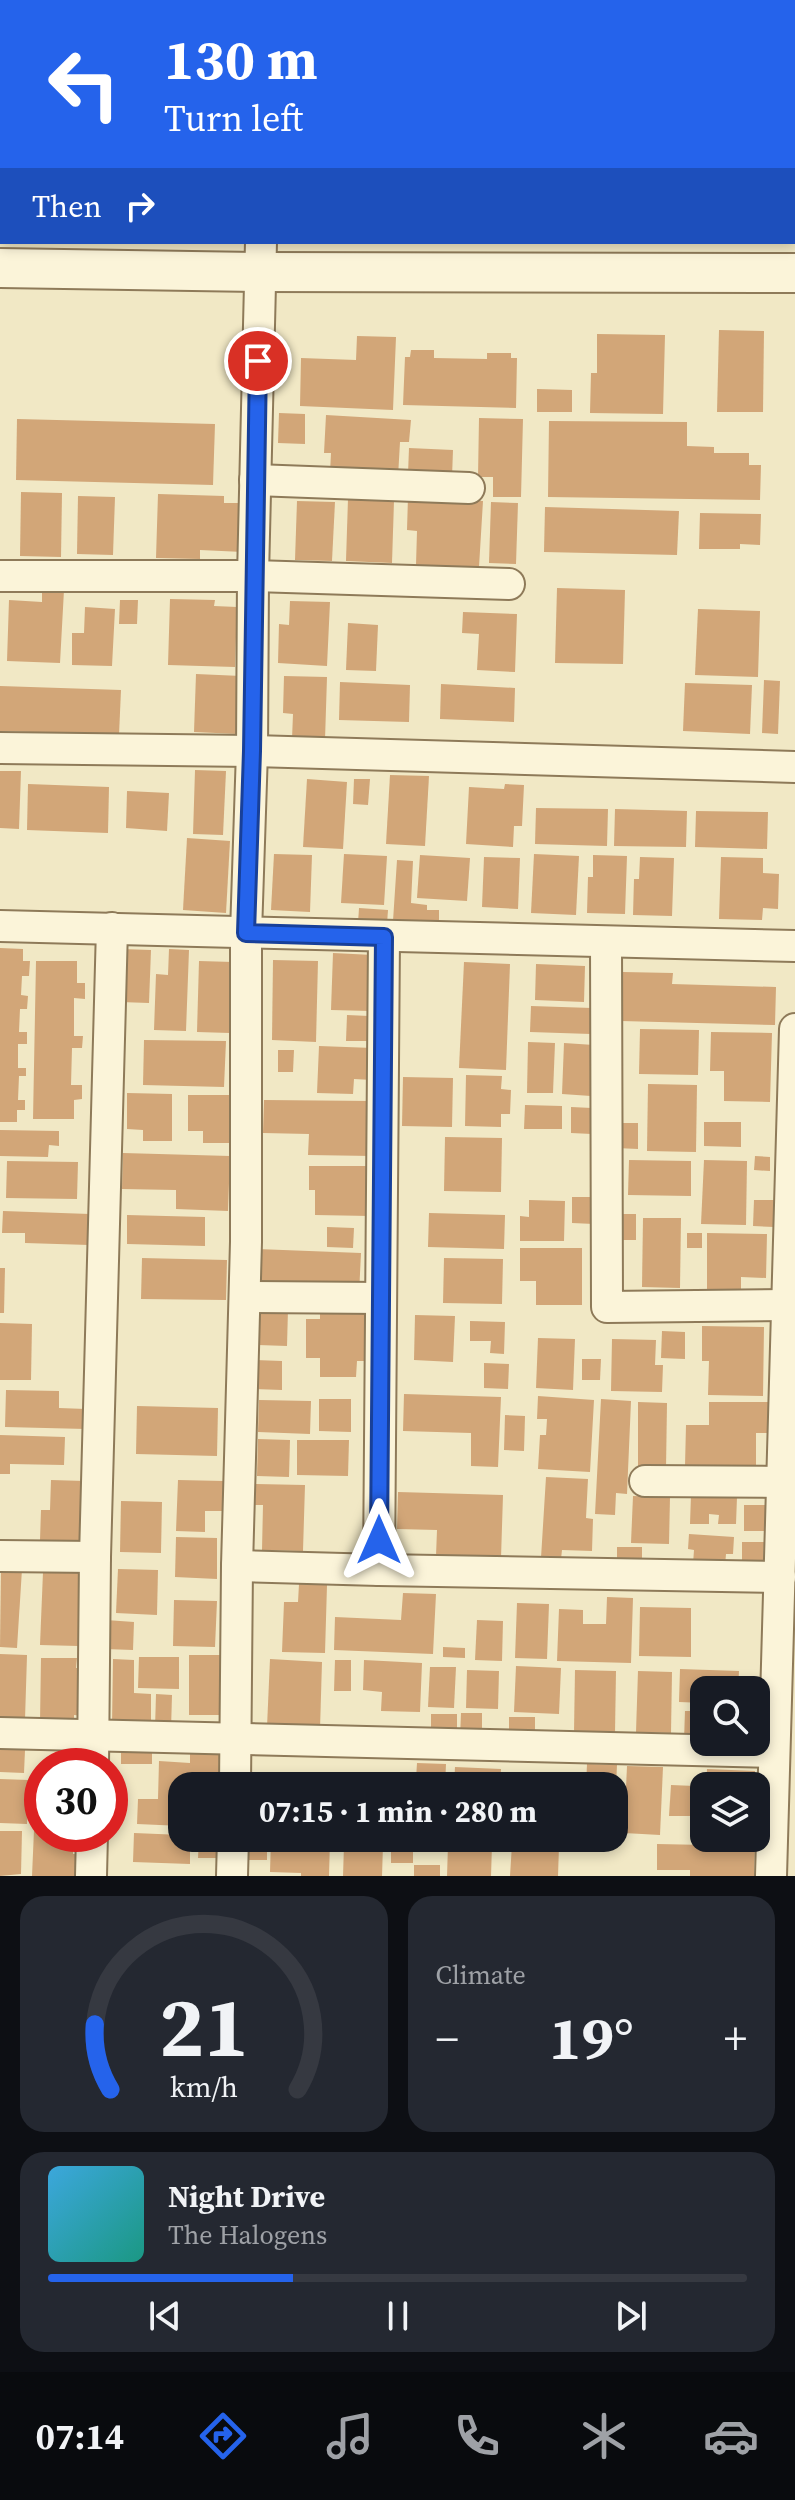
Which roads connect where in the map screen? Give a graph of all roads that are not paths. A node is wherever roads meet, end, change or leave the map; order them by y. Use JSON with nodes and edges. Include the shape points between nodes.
{"nodes":[{"id":1,"x":260,"y":257,"type":"edge"},
{"id":2,"x":0,"y":268,"type":"edge"},
{"id":3,"x":795,"y":273,"type":"edge"},
{"id":4,"x":255,"y":480,"type":"junction"},
{"id":5,"x":469,"y":488,"type":"dead end"},
{"id":6,"x":0,"y":576,"type":"edge"},
{"id":7,"x":253,"y":576,"type":"junction"},
{"id":8,"x":509,"y":584,"type":"dead end"},
{"id":9,"x":0,"y":748,"type":"edge"},
{"id":10,"x":252,"y":751,"type":"junction"},
{"id":11,"x":795,"y":767,"type":"edge"},
{"id":12,"x":0,"y":926,"type":"edge"},
{"id":13,"x":112,"y":928,"type":"junction"},
{"id":14,"x":246,"y":933,"type":"junction"},
{"id":15,"x":384,"y":937,"type":"junction"},
{"id":16,"x":606,"y":942,"type":"junction"},
{"id":17,"x":795,"y":946,"type":"edge"},
{"id":18,"x":795,"y":1029,"type":"edge"},
{"id":19,"x":795,"y":1046,"type":"edge"},
{"id":20,"x":792,"y":1220,"type":"edge"},
{"id":21,"x":245,"y":1297,"type":"junction"},
{"id":22,"x":381,"y":1298,"type":"junction"},
{"id":23,"x":787,"y":1305,"type":"junction"},
{"id":24,"x":645,"y":1481,"type":"dead end"},
{"id":25,"x":786,"y":1489,"type":"edge"},
{"id":26,"x":0,"y":1556,"type":"edge"},
{"id":27,"x":95,"y":1557,"type":"junction"},
{"id":28,"x":237,"y":1566,"type":"junction"},
{"id":29,"x":379,"y":1570,"type":"junction"},
{"id":30,"x":780,"y":1577,"type":"junction"},
{"id":31,"x":786,"y":1669,"type":"edge"},
{"id":32,"x":0,"y":1733,"type":"edge"},
{"id":33,"x":236,"y":1738,"type":"junction"},
{"id":34,"x":73,"y":1748,"type":"edge"},
{"id":35,"x":93,"y":1748,"type":"edge"},
{"id":36,"x":128,"y":1749,"type":"edge"},
{"id":37,"x":774,"y":1752,"type":"junction"},
{"id":38,"x":235,"y":1772,"type":"edge"},
{"id":39,"x":783,"y":1840,"type":"edge"},
{"id":40,"x":92,"y":1852,"type":"edge"},
{"id":41,"x":233,"y":1852,"type":"edge"},
{"id":42,"x":91,"y":1876,"type":"edge"},
{"id":43,"x":232,"y":1876,"type":"edge"},
{"id":44,"x":771,"y":1876,"type":"edge"}],
"edges":[{"from":1,"to":2,"type":"street"},
{"from":1,"to":3,"type":"street"},
{"from":1,"to":4,"type":"street"},
{"from":4,"to":5,"type":"street"},
{"from":4,"to":7,"type":"street"},
{"from":6,"to":7,"type":"street"},
{"from":7,"to":8,"type":"street"},
{"from":7,"to":10,"type":"street"},
{"from":9,"to":10,"type":"street"},
{"from":10,"to":11,"type":"street"},
{"from":10,"to":14,"type":"street"},
{"from":12,"to":13,"type":"street"},
{"from":13,"to":14,"type":"street"},
{"from":13,"to":27,"type":"street"},
{"from":14,"to":15,"type":"street"},
{"from":14,"to":21,"type":"street"},
{"from":15,"to":16,"type":"street"},
{"from":15,"to":22,"type":"street"},
{"from":16,"to":17,"type":"street"},
{"from":16,"to":23,"type":"street","via":[[607,1307]]},
{"from":18,"to":19,"type":"street"},
{"from":19,"to":20,"type":"street"},
{"from":20,"to":23,"type":"street"},
{"from":21,"to":22,"type":"street"},
{"from":21,"to":28,"type":"street"},
{"from":22,"to":29,"type":"street"},
{"from":23,"to":25,"type":"street"},
{"from":24,"to":25,"type":"street"},
{"from":25,"to":30,"type":"street"},
{"from":26,"to":27,"type":"street"},
{"from":27,"to":35,"type":"street"},
{"from":28,"to":29,"type":"street"},
{"from":28,"to":33,"type":"street"},
{"from":29,"to":30,"type":"street"},
{"from":30,"to":31,"type":"street"},
{"from":31,"to":37,"type":"street"},
{"from":32,"to":34,"type":"street"},
{"from":33,"to":36,"type":"street"},
{"from":33,"to":37,"type":"street"},
{"from":33,"to":38,"type":"street"},
{"from":37,"to":39,"type":"street"},
{"from":39,"to":44,"type":"street"},
{"from":40,"to":42,"type":"street"},
{"from":41,"to":43,"type":"street"}]}
